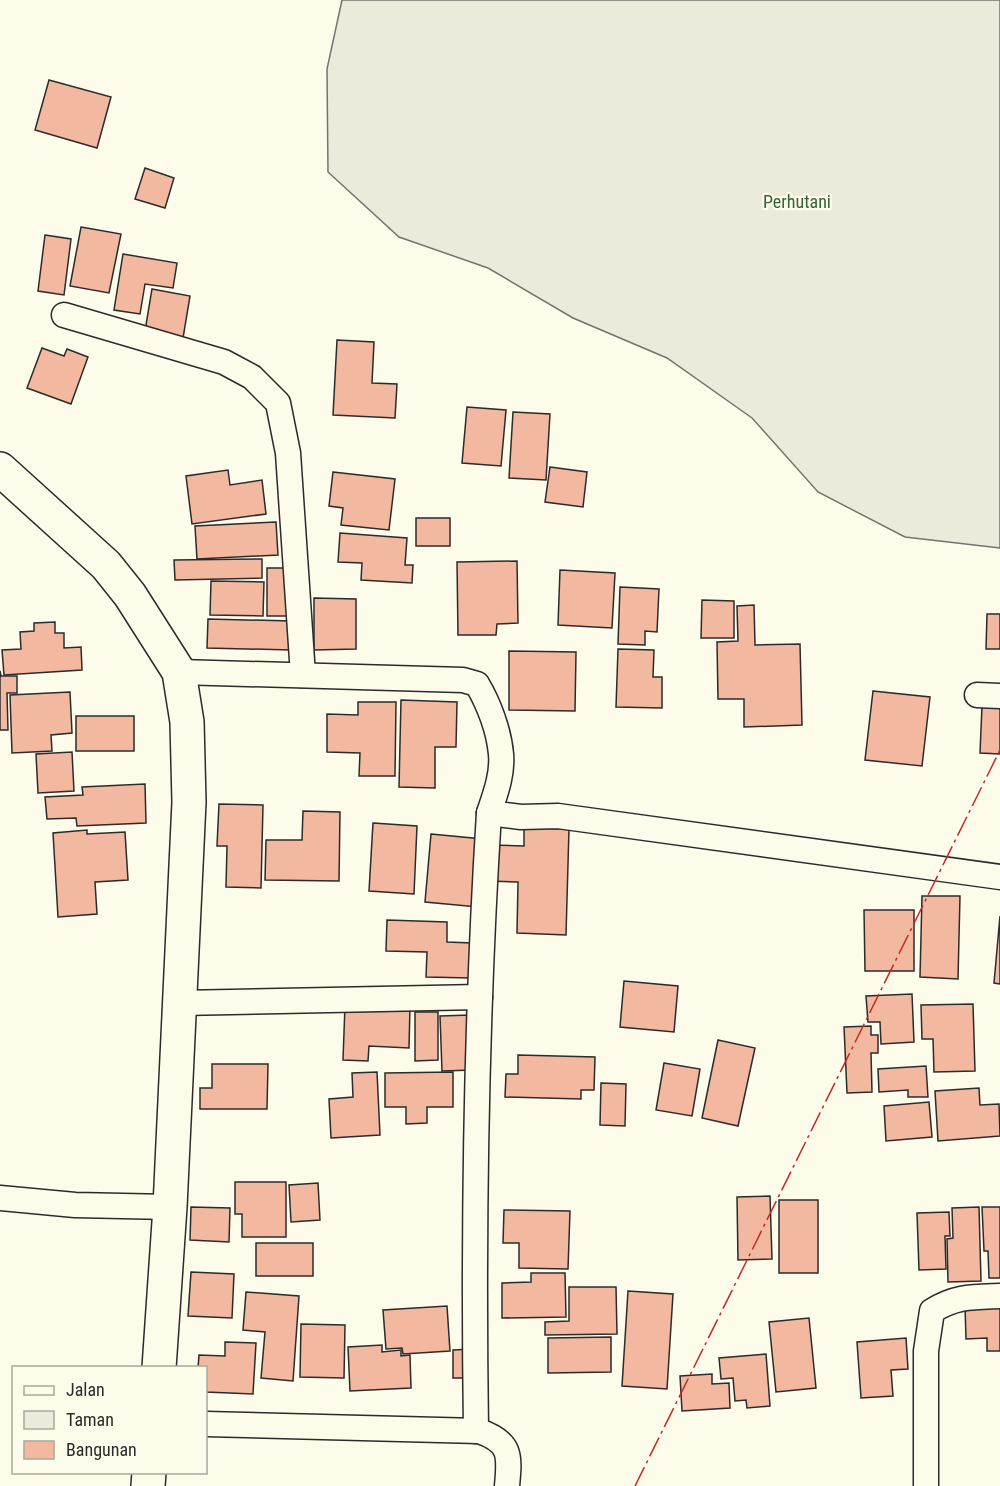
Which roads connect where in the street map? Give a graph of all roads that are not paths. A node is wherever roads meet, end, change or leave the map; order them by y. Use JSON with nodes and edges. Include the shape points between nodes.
{"nodes":[{"id":1,"x":64,"y":315,"type":"dead end"},
{"id":2,"x":0,"y":469,"type":"edge"},
{"id":3,"x":179,"y":672,"type":"junction"},
{"id":4,"x":303,"y":675,"type":"junction"},
{"id":5,"x":489,"y":813,"type":"junction"},
{"id":6,"x":1000,"y":877,"type":"edge"},
{"id":7,"x":480,"y":997,"type":"junction"},
{"id":8,"x":180,"y":1003,"type":"junction"},
{"id":9,"x":0,"y":1198,"type":"edge"},
{"id":10,"x":170,"y":1207,"type":"junction"},
{"id":11,"x":1000,"y":1296,"type":"edge"},
{"id":12,"x":159,"y":1366,"type":"edge"},
{"id":13,"x":207,"y":1424,"type":"edge"},
{"id":14,"x":476,"y":1431,"type":"junction"},
{"id":15,"x":507,"y":1486,"type":"edge"},
{"id":16,"x":927,"y":1486,"type":"edge"}],
"edges":[{"from":1,"to":4,"type":"street","via":[[224,363],[252,377],[278,403],[288,453]]},
{"from":2,"to":3,"type":"highway","via":[[106,566]]},
{"from":3,"to":4,"type":"street"},
{"from":3,"to":8,"type":"highway","via":[[187,722],[189,802]]},
{"from":4,"to":5,"type":"street","via":[[463,680],[477,684],[489,705],[502,755]]},
{"from":5,"to":6,"type":"street","via":[[558,816]]},
{"from":5,"to":7,"type":"street"},
{"from":7,"to":8,"type":"street"},
{"from":7,"to":14,"type":"street"},
{"from":8,"to":10,"type":"highway"},
{"from":9,"to":10,"type":"street","via":[[75,1205]]},
{"from":10,"to":12,"type":"highway"},
{"from":11,"to":16,"type":"street","via":[[964,1297],[932,1311],[926,1351]]},
{"from":13,"to":14,"type":"street"},
{"from":14,"to":15,"type":"street","via":[[496,1437],[505,1449],[509,1463]]}]}
